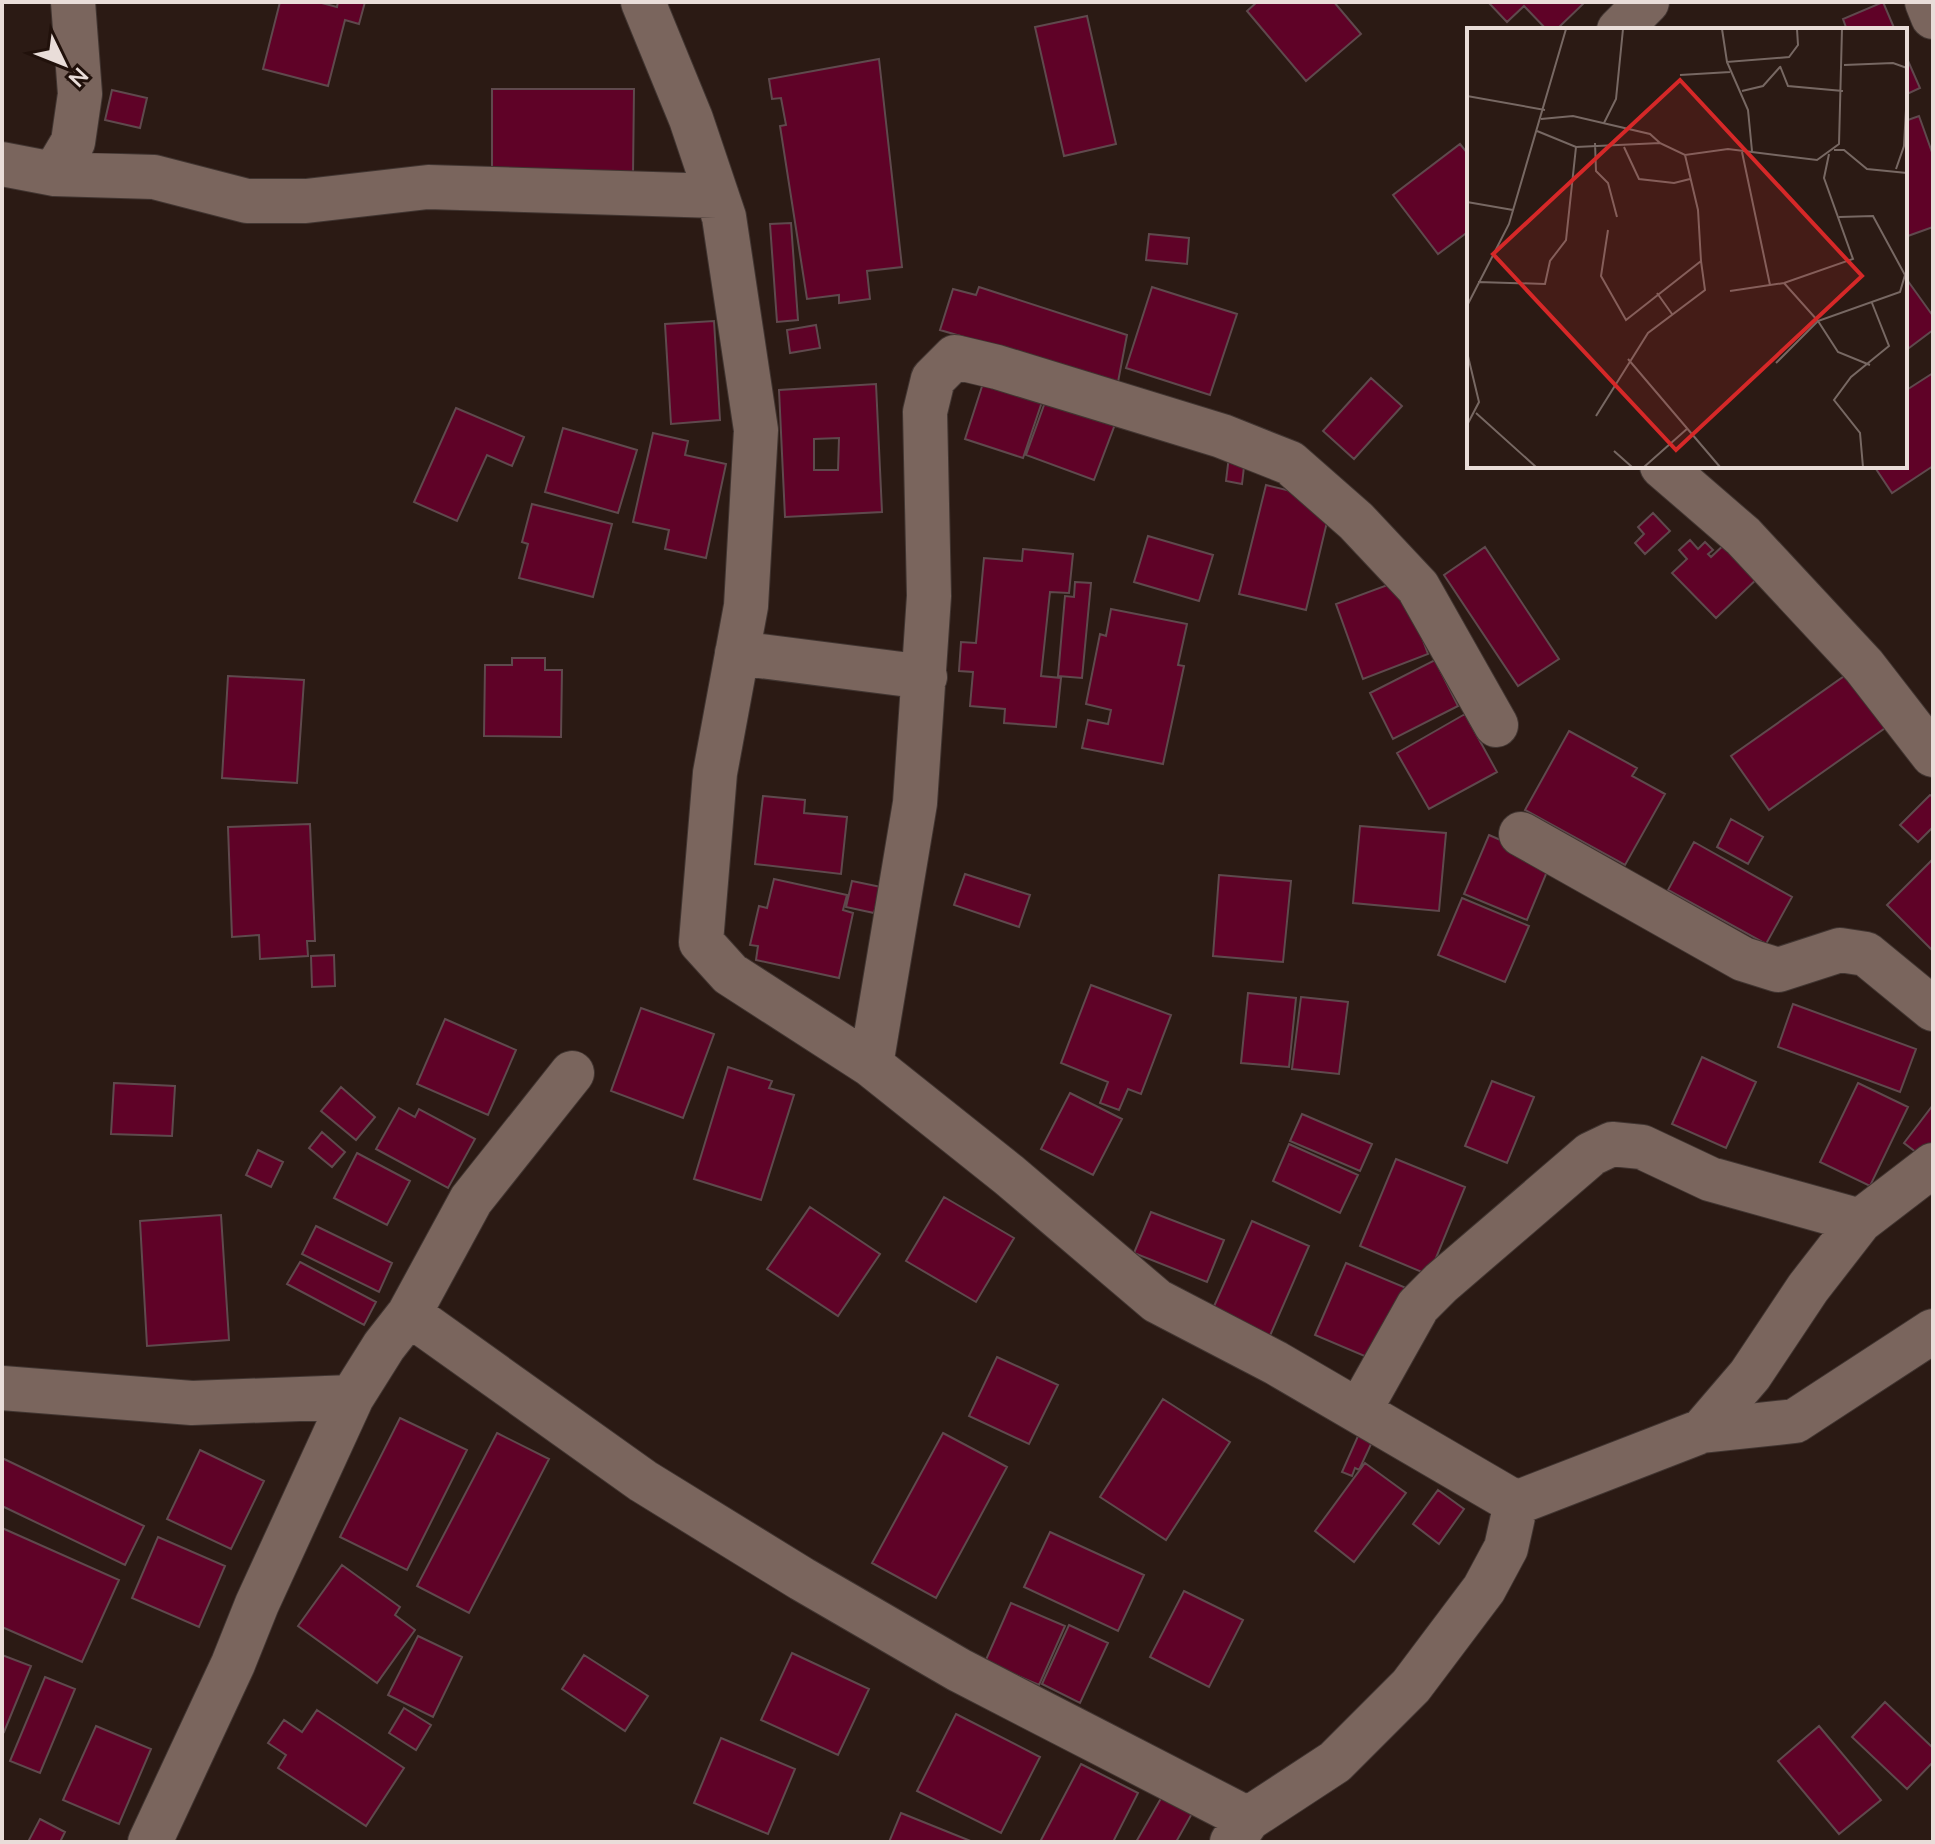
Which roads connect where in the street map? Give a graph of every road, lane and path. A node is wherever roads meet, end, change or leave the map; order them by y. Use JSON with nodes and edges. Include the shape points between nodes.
{"nodes":[{"id":1,"x":73,"y":2,"type":"edge"},
{"id":2,"x":643,"y":2,"type":"edge"},
{"id":3,"x":1647,"y":2,"type":"edge"},
{"id":4,"x":1927,"y":2,"type":"edge"},
{"id":5,"x":1933,"y":17,"type":"edge"},
{"id":6,"x":1621,"y":28,"type":"edge"},
{"id":7,"x":2,"y":164,"type":"edge"},
{"id":8,"x":54,"y":174,"type":"junction"},
{"id":9,"x":717,"y":196,"type":"junction"},
{"id":10,"x":1664,"y":468,"type":"edge"},
{"id":11,"x":737,"y":653,"type":"junction"},
{"id":12,"x":925,"y":677,"type":"junction"},
{"id":13,"x":1496,"y":725,"type":"dead end"},
{"id":14,"x":1933,"y":755,"type":"edge"},
{"id":15,"x":1521,"y":834,"type":"dead end"},
{"id":16,"x":1933,"y":1009,"type":"edge"},
{"id":17,"x":871,"y":1065,"type":"junction"},
{"id":18,"x":572,"y":1073,"type":"dead end"},
{"id":19,"x":1933,"y":1165,"type":"edge"},
{"id":20,"x":1860,"y":1221,"type":"junction"},
{"id":21,"x":409,"y":1314,"type":"junction"},
{"id":22,"x":1933,"y":1331,"type":"edge"},
{"id":23,"x":2,"y":1388,"type":"edge"},
{"id":24,"x":352,"y":1397,"type":"junction"},
{"id":25,"x":1359,"y":1411,"type":"junction"},
{"id":26,"x":1702,"y":1431,"type":"junction"},
{"id":27,"x":1516,"y":1503,"type":"junction"},
{"id":28,"x":1240,"y":1830,"type":"edge"},
{"id":29,"x":150,"y":1842,"type":"edge"}],
"edges":[{"from":1,"to":8,"type":"street","via":[[80,94],[73,142]]},
{"from":2,"to":9,"type":"street"},
{"from":3,"to":6,"type":"street"},
{"from":4,"to":5,"type":"street"},
{"from":7,"to":8,"type":"street"},
{"from":8,"to":9,"type":"street","via":[[154,177],[247,201],[306,201],[428,187]]},
{"from":9,"to":11,"type":"street","via":[[756,430],[746,606]]},
{"from":10,"to":14,"type":"street","via":[[1743,536],[1864,666]]},
{"from":11,"to":12,"type":"street"},
{"from":11,"to":17,"type":"street","via":[[715,773],[701,942],[730,974]]},
{"from":12,"to":13,"type":"street","via":[[925,412],[933,379],[955,357],[1222,436],[1290,463],[1356,521],[1418,587]]},
{"from":12,"to":17,"type":"street","via":[[915,803]]},
{"from":15,"to":16,"type":"street","via":[[1743,959],[1778,970],[1840,950],[1866,954]]},
{"from":17,"to":25,"type":"street","via":[[1157,1301]]},
{"from":18,"to":21,"type":"street","via":[[471,1200]]},
{"from":19,"to":20,"type":"street"},
{"from":20,"to":25,"type":"street","via":[[1710,1179],[1642,1147],[1612,1144],[1591,1154],[1425,1298]]},
{"from":20,"to":26,"type":"street","via":[[1750,1375]]},
{"from":21,"to":24,"type":"street"},
{"from":21,"to":28,"type":"street","via":[[643,1481],[802,1579]]},
{"from":22,"to":26,"type":"street","via":[[1795,1421]]},
{"from":23,"to":24,"type":"street","via":[[192,1403]]},
{"from":24,"to":29,"type":"street"},
{"from":25,"to":27,"type":"street"},
{"from":26,"to":27,"type":"street"},
{"from":27,"to":28,"type":"street","via":[[1506,1548],[1484,1589],[1411,1686],[1335,1762]]}]}
